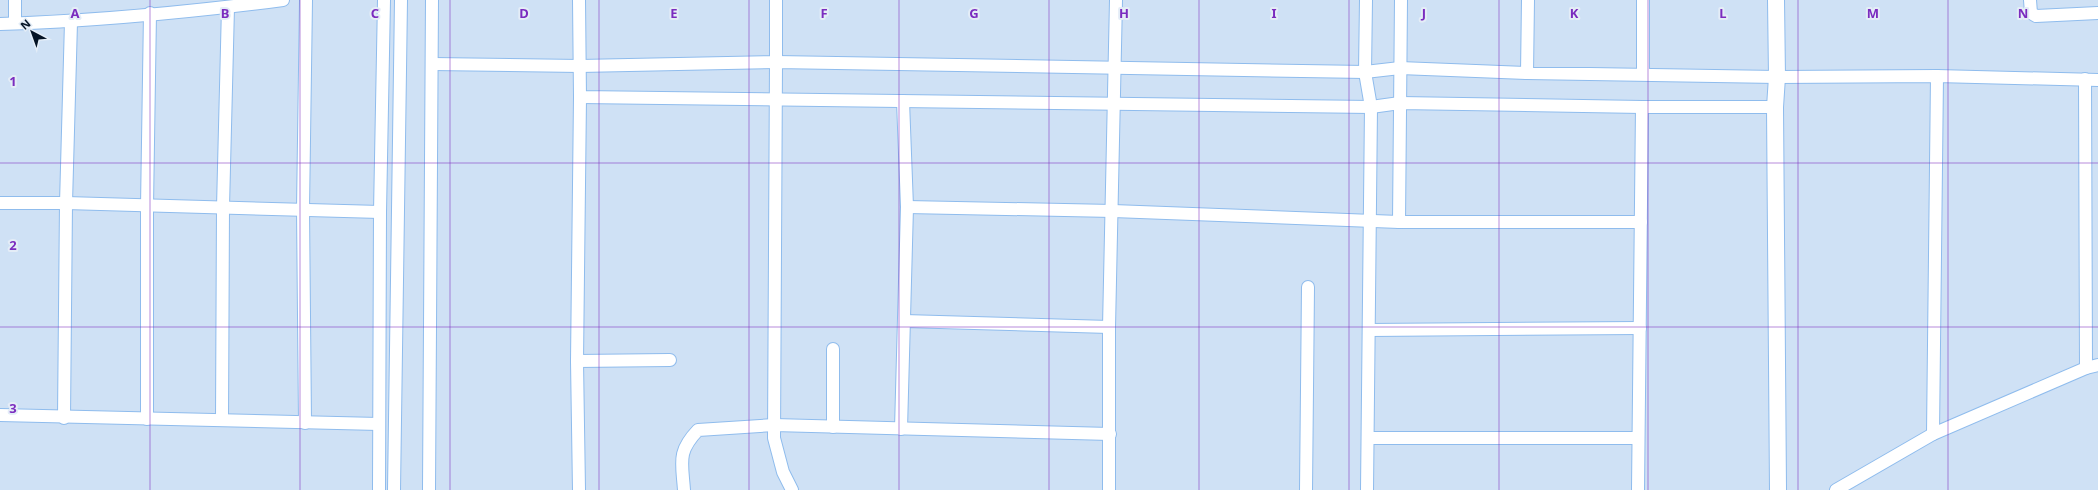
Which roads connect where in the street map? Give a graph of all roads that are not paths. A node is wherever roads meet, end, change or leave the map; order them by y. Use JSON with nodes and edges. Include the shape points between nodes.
{"nodes":[{"id":1,"x":15,"y":0,"type":"edge"},
{"id":2,"x":284,"y":0,"type":"edge"},
{"id":3,"x":306,"y":0,"type":"edge"},
{"id":4,"x":384,"y":0,"type":"edge"},
{"id":5,"x":401,"y":0,"type":"edge"},
{"id":6,"x":432,"y":0,"type":"edge"},
{"id":7,"x":579,"y":0,"type":"edge"},
{"id":8,"x":776,"y":0,"type":"edge"},
{"id":9,"x":1116,"y":0,"type":"edge"},
{"id":10,"x":1366,"y":0,"type":"edge"},
{"id":11,"x":1401,"y":0,"type":"edge"},
{"id":12,"x":1528,"y":0,"type":"edge"},
{"id":13,"x":1643,"y":0,"type":"edge"},
{"id":14,"x":1776,"y":0,"type":"edge"},
{"id":15,"x":2030,"y":0,"type":"edge"},
{"id":16,"x":228,"y":7,"type":"junction"},
{"id":17,"x":150,"y":13,"type":"junction"},
{"id":18,"x":2098,"y":13,"type":"edge"},
{"id":19,"x":71,"y":22,"type":"junction"},
{"id":20,"x":15,"y":23,"type":"junction"},
{"id":21,"x":0,"y":24,"type":"edge"},
{"id":22,"x":776,"y":62,"type":"junction"},
{"id":23,"x":432,"y":64,"type":"junction"},
{"id":24,"x":580,"y":66,"type":"junction"},
{"id":25,"x":1114,"y":68,"type":"junction"},
{"id":26,"x":1400,"y":68,"type":"junction"},
{"id":27,"x":1366,"y":72,"type":"junction"},
{"id":28,"x":1527,"y":73,"type":"junction"},
{"id":29,"x":1642,"y":74,"type":"junction"},
{"id":30,"x":1777,"y":76,"type":"junction"},
{"id":31,"x":1937,"y":76,"type":"junction"},
{"id":32,"x":2085,"y":79,"type":"junction"},
{"id":33,"x":2098,"y":80,"type":"edge"},
{"id":34,"x":580,"y":97,"type":"junction"},
{"id":35,"x":776,"y":99,"type":"junction"},
{"id":36,"x":903,"y":101,"type":"junction"},
{"id":37,"x":1400,"y":103,"type":"junction"},
{"id":38,"x":1114,"y":104,"type":"junction"},
{"id":39,"x":1371,"y":107,"type":"junction"},
{"id":40,"x":1642,"y":107,"type":"junction"},
{"id":41,"x":1775,"y":107,"type":"junction"},
{"id":42,"x":0,"y":203,"type":"edge"},
{"id":43,"x":66,"y":203,"type":"junction"},
{"id":44,"x":147,"y":206,"type":"junction"},
{"id":45,"x":223,"y":207,"type":"junction"},
{"id":46,"x":907,"y":207,"type":"junction"},
{"id":47,"x":303,"y":209,"type":"junction"},
{"id":48,"x":1112,"y":211,"type":"junction"},
{"id":49,"x":380,"y":212,"type":"junction"},
{"id":50,"x":1368,"y":220,"type":"junction"},
{"id":51,"x":1399,"y":222,"type":"junction"},
{"id":52,"x":1641,"y":222,"type":"junction"},
{"id":53,"x":2092,"y":262,"type":"edge"},
{"id":54,"x":1308,"y":287,"type":"dead end"},
{"id":55,"x":904,"y":321,"type":"junction"},
{"id":56,"x":1109,"y":327,"type":"junction"},
{"id":57,"x":1640,"y":328,"type":"junction"},
{"id":58,"x":1369,"y":330,"type":"junction"},
{"id":59,"x":833,"y":349,"type":"dead end"},
{"id":60,"x":670,"y":360,"type":"dead end"},
{"id":61,"x":577,"y":361,"type":"junction"},
{"id":62,"x":2098,"y":365,"type":"edge"},
{"id":63,"x":2086,"y":368,"type":"junction"},
{"id":64,"x":0,"y":415,"type":"edge"},
{"id":65,"x":64,"y":418,"type":"junction"},
{"id":66,"x":147,"y":419,"type":"junction"},
{"id":67,"x":222,"y":420,"type":"junction"},
{"id":68,"x":305,"y":423,"type":"junction"},
{"id":69,"x":379,"y":424,"type":"junction"},
{"id":70,"x":774,"y":425,"type":"junction"},
{"id":71,"x":833,"y":427,"type":"junction"},
{"id":72,"x":902,"y":429,"type":"junction"},
{"id":73,"x":1110,"y":434,"type":"junction"},
{"id":74,"x":1933,"y":434,"type":"junction"},
{"id":75,"x":1368,"y":438,"type":"junction"},
{"id":76,"x":1638,"y":438,"type":"junction"},
{"id":77,"x":379,"y":490,"type":"edge"},
{"id":78,"x":394,"y":490,"type":"edge"},
{"id":79,"x":428,"y":490,"type":"edge"},
{"id":80,"x":579,"y":490,"type":"edge"},
{"id":81,"x":684,"y":490,"type":"edge"},
{"id":82,"x":792,"y":490,"type":"edge"},
{"id":83,"x":1109,"y":490,"type":"edge"},
{"id":84,"x":1306,"y":490,"type":"edge"},
{"id":85,"x":1367,"y":490,"type":"edge"},
{"id":86,"x":1638,"y":490,"type":"edge"},
{"id":87,"x":1778,"y":490,"type":"edge"},
{"id":88,"x":1836,"y":490,"type":"edge"}],
"edges":[{"from":1,"to":20,"type":"street"},
{"from":2,"to":16,"type":"street"},
{"from":3,"to":47,"type":"street"},
{"from":4,"to":49,"type":"street"},
{"from":5,"to":78,"type":"street"},
{"from":6,"to":23,"type":"street"},
{"from":7,"to":24,"type":"street"},
{"from":8,"to":22,"type":"street"},
{"from":9,"to":25,"type":"street"},
{"from":10,"to":27,"type":"street"},
{"from":11,"to":26,"type":"street"},
{"from":12,"to":28,"type":"street"},
{"from":13,"to":29,"type":"street"},
{"from":14,"to":30,"type":"street"},
{"from":15,"to":18,"type":"street","via":[[2031,13],[2036,16]]},
{"from":16,"to":17,"type":"street"},
{"from":16,"to":45,"type":"street"},
{"from":17,"to":19,"type":"street"},
{"from":17,"to":44,"type":"street"},
{"from":19,"to":20,"type":"street"},
{"from":19,"to":43,"type":"street"},
{"from":20,"to":21,"type":"street"},
{"from":22,"to":24,"type":"street"},
{"from":22,"to":25,"type":"street"},
{"from":22,"to":35,"type":"street"},
{"from":23,"to":24,"type":"street"},
{"from":23,"to":79,"type":"street"},
{"from":24,"to":34,"type":"street"},
{"from":25,"to":27,"type":"street"},
{"from":25,"to":38,"type":"street"},
{"from":26,"to":27,"type":"street"},
{"from":26,"to":28,"type":"street"},
{"from":26,"to":37,"type":"street"},
{"from":27,"to":39,"type":"street"},
{"from":28,"to":29,"type":"street"},
{"from":29,"to":30,"type":"street"},
{"from":30,"to":31,"type":"street"},
{"from":30,"to":41,"type":"street"},
{"from":31,"to":32,"type":"street"},
{"from":31,"to":74,"type":"street"},
{"from":32,"to":33,"type":"street"},
{"from":32,"to":53,"type":"street"},
{"from":34,"to":35,"type":"street"},
{"from":34,"to":61,"type":"street"},
{"from":35,"to":36,"type":"street"},
{"from":35,"to":70,"type":"street"},
{"from":36,"to":38,"type":"street"},
{"from":36,"to":46,"type":"street"},
{"from":37,"to":39,"type":"street"},
{"from":37,"to":40,"type":"street"},
{"from":37,"to":51,"type":"street"},
{"from":38,"to":39,"type":"street"},
{"from":38,"to":48,"type":"street"},
{"from":39,"to":50,"type":"street"},
{"from":40,"to":41,"type":"street"},
{"from":40,"to":52,"type":"street"},
{"from":41,"to":87,"type":"street"},
{"from":42,"to":43,"type":"street"},
{"from":43,"to":44,"type":"street"},
{"from":43,"to":65,"type":"street"},
{"from":44,"to":45,"type":"street"},
{"from":44,"to":66,"type":"street"},
{"from":45,"to":47,"type":"street"},
{"from":45,"to":67,"type":"street"},
{"from":46,"to":48,"type":"street"},
{"from":46,"to":55,"type":"street"},
{"from":47,"to":49,"type":"street"},
{"from":47,"to":68,"type":"street"},
{"from":48,"to":50,"type":"street"},
{"from":48,"to":56,"type":"street"},
{"from":49,"to":69,"type":"street"},
{"from":50,"to":51,"type":"street"},
{"from":50,"to":58,"type":"street"},
{"from":51,"to":52,"type":"street"},
{"from":52,"to":57,"type":"street"},
{"from":53,"to":63,"type":"street"},
{"from":54,"to":84,"type":"street"},
{"from":55,"to":56,"type":"street"},
{"from":55,"to":72,"type":"street"},
{"from":56,"to":73,"type":"street"},
{"from":57,"to":58,"type":"street"},
{"from":57,"to":76,"type":"street"},
{"from":58,"to":75,"type":"street"},
{"from":59,"to":71,"type":"street"},
{"from":60,"to":61,"type":"street"},
{"from":61,"to":80,"type":"street"},
{"from":62,"to":63,"type":"street"},
{"from":63,"to":74,"type":"street"},
{"from":64,"to":65,"type":"street"},
{"from":65,"to":66,"type":"street"},
{"from":66,"to":67,"type":"street"},
{"from":67,"to":68,"type":"street"},
{"from":68,"to":69,"type":"street"},
{"from":69,"to":77,"type":"street"},
{"from":70,"to":71,"type":"street"},
{"from":70,"to":81,"type":"street","via":[[698,430],[684,447]]},
{"from":70,"to":82,"type":"street","via":[[774,438],[783,472]]},
{"from":71,"to":72,"type":"street"},
{"from":72,"to":73,"type":"street"},
{"from":73,"to":83,"type":"street"},
{"from":74,"to":88,"type":"street"},
{"from":75,"to":76,"type":"street"},
{"from":75,"to":85,"type":"street"},
{"from":76,"to":86,"type":"street"}]}
